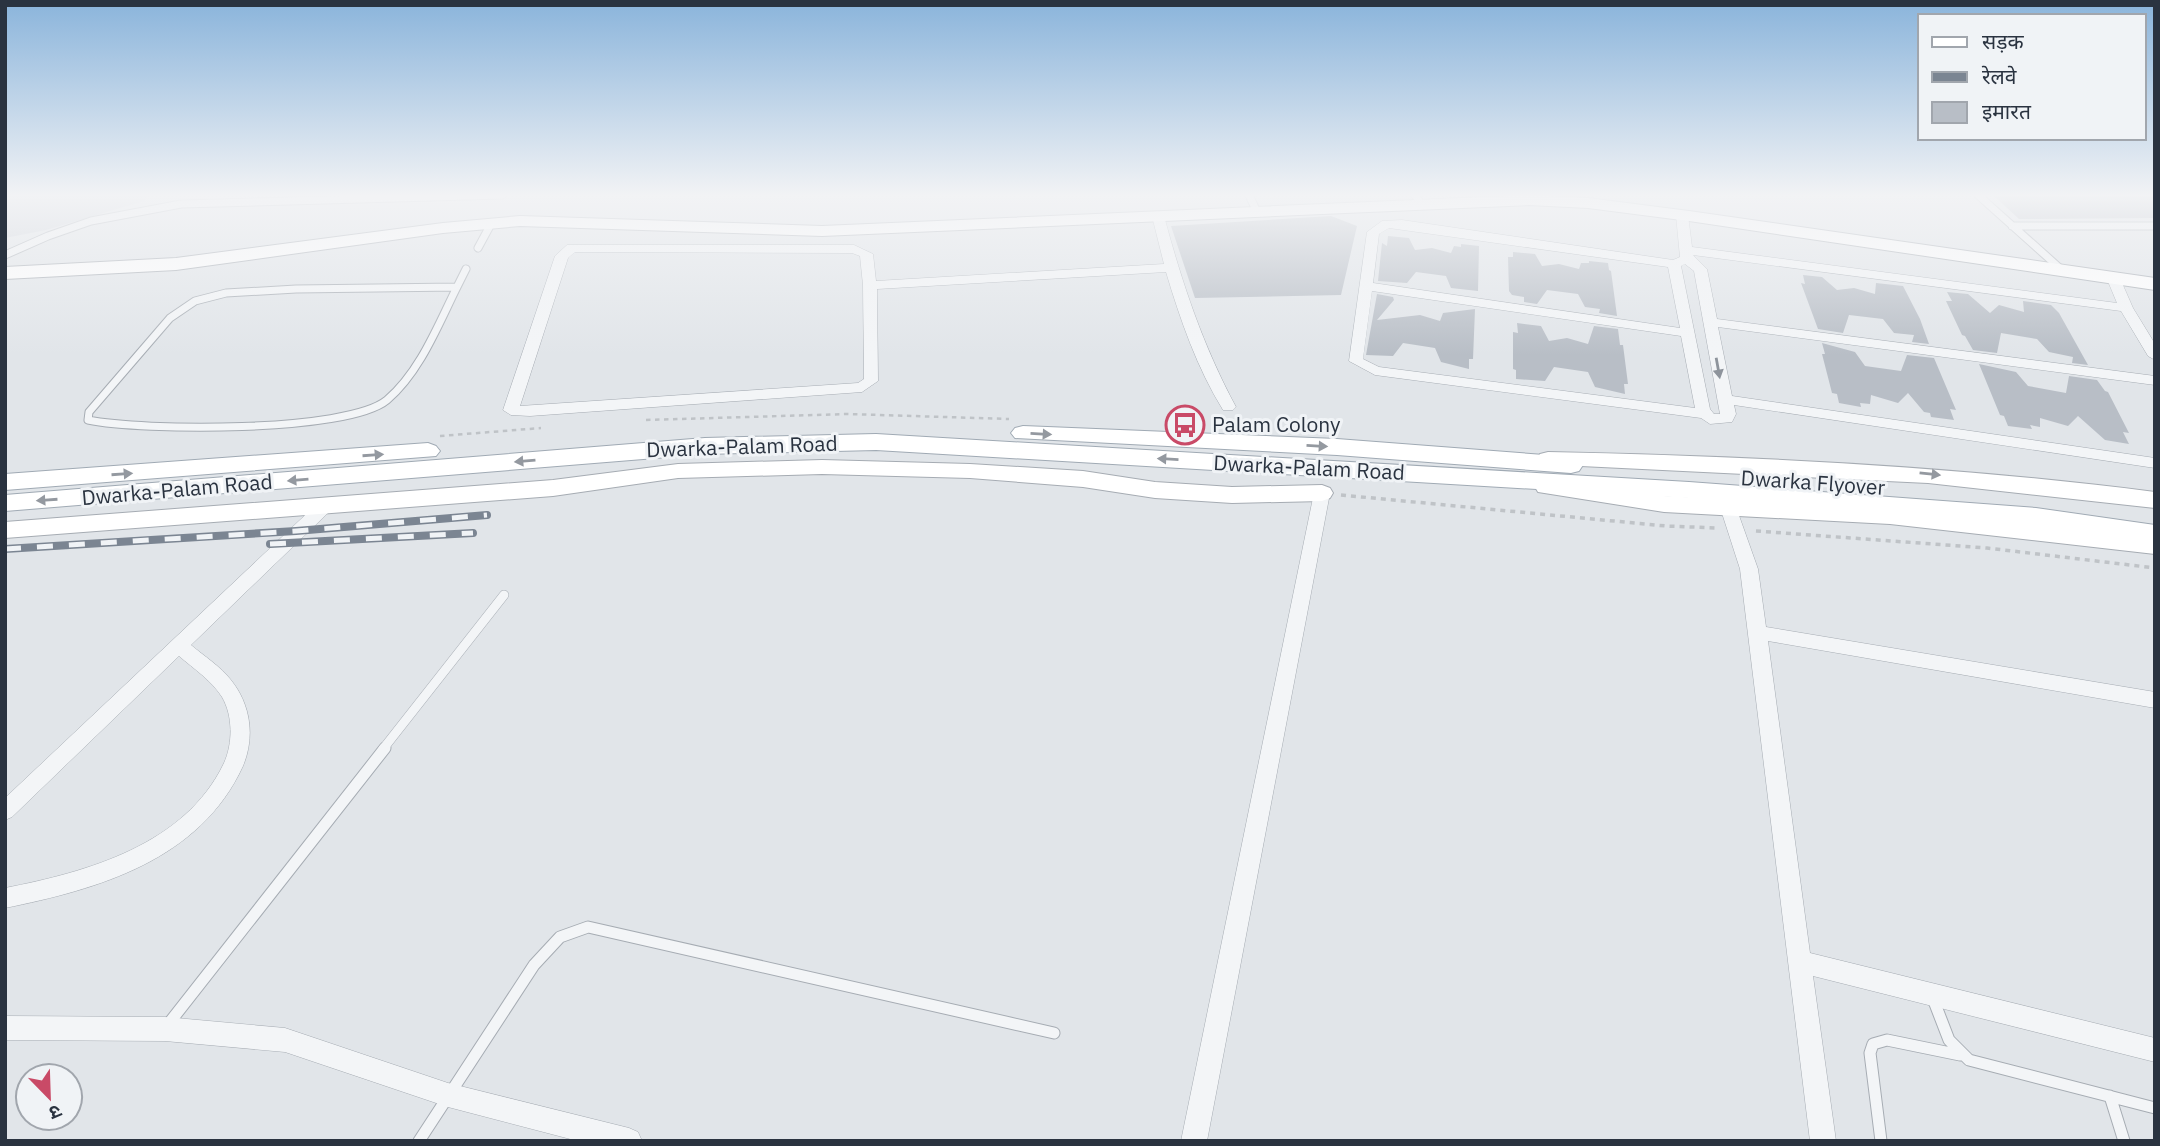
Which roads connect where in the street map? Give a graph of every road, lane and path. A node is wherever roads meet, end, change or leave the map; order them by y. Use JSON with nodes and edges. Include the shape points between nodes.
{"nodes":[{"id":1,"x":298,"y":248,"type":"edge"},
{"id":2,"x":571,"y":248,"type":"edge"},
{"id":3,"x":707,"y":248,"type":"edge"},
{"id":4,"x":1165,"y":248,"type":"edge"},
{"id":5,"x":1371,"y":248,"type":"edge"},
{"id":6,"x":1610,"y":248,"type":"edge"},
{"id":7,"x":1683,"y":248,"type":"edge"},
{"id":8,"x":1906,"y":248,"type":"edge"},
{"id":9,"x":2037,"y":248,"type":"edge"},
{"id":10,"x":1683,"y":257,"type":"junction"},
{"id":11,"x":1170,"y":268,"type":"junction"},
{"id":12,"x":466,"y":269,"type":"dead end"},
{"id":13,"x":2064,"y":272,"type":"junction"},
{"id":14,"x":5,"y":273,"type":"edge"},
{"id":15,"x":2114,"y":279,"type":"junction"},
{"id":16,"x":2155,"y":284,"type":"edge"},
{"id":17,"x":870,"y":285,"type":"junction"},
{"id":18,"x":1365,"y":286,"type":"junction"},
{"id":19,"x":457,"y":287,"type":"junction"},
{"id":20,"x":2126,"y":308,"type":"junction"},
{"id":21,"x":1709,"y":321,"type":"junction"},
{"id":22,"x":1687,"y":333,"type":"junction"},
{"id":23,"x":2155,"y":356,"type":"edge"},
{"id":24,"x":2155,"y":381,"type":"edge"},
{"id":25,"x":1724,"y":399,"type":"junction"},
{"id":26,"x":1228,"y":407,"type":"dead end"},
{"id":27,"x":1706,"y":414,"type":"junction"},
{"id":28,"x":2155,"y":463,"type":"edge"},
{"id":29,"x":1476,"y":468,"type":"junction"},
{"id":30,"x":1574,"y":474,"type":"junction"},
{"id":31,"x":5,"y":482,"type":"edge"},
{"id":32,"x":1322,"y":493,"type":"junction"},
{"id":33,"x":2155,"y":500,"type":"edge"},
{"id":34,"x":5,"y":503,"type":"edge"},
{"id":35,"x":326,"y":506,"type":"junction"},
{"id":36,"x":1728,"y":507,"type":"junction"},
{"id":37,"x":2155,"y":517,"type":"edge"},
{"id":38,"x":1737,"y":529,"type":"junction"},
{"id":39,"x":5,"y":530,"type":"edge"},
{"id":40,"x":2155,"y":534,"type":"edge"},
{"id":41,"x":2155,"y":546,"type":"edge"},
{"id":42,"x":2155,"y":568,"type":"edge"},
{"id":43,"x":504,"y":595,"type":"dead end"},
{"id":44,"x":1757,"y":632,"type":"junction"},
{"id":45,"x":180,"y":646,"type":"junction"},
{"id":46,"x":2155,"y":700,"type":"edge"},
{"id":47,"x":5,"y":811,"type":"edge"},
{"id":48,"x":5,"y":898,"type":"edge"},
{"id":49,"x":1801,"y":962,"type":"junction"},
{"id":50,"x":1931,"y":995,"type":"junction"},
{"id":51,"x":5,"y":1027,"type":"edge"},
{"id":52,"x":165,"y":1029,"type":"junction"},
{"id":53,"x":1054,"y":1033,"type":"dead end"},
{"id":54,"x":2155,"y":1050,"type":"edge"},
{"id":55,"x":1962,"y":1055,"type":"junction"},
{"id":56,"x":448,"y":1095,"type":"junction"},
{"id":57,"x":2110,"y":1096,"type":"junction"},
{"id":58,"x":2155,"y":1108,"type":"edge"},
{"id":59,"x":419,"y":1141,"type":"edge"},
{"id":60,"x":629,"y":1141,"type":"edge"},
{"id":61,"x":1194,"y":1141,"type":"edge"},
{"id":62,"x":1823,"y":1141,"type":"edge"},
{"id":63,"x":1881,"y":1141,"type":"edge"},
{"id":64,"x":2124,"y":1141,"type":"edge"}],
"edges":[{"from":1,"to":14,"type":"street","via":[[176,264]]},
{"from":2,"to":17,"type":"street","via":[[562,256],[511,410],[867,386],[871,381]]},
{"from":3,"to":17,"type":"street","via":[[854,249],[866,254]]},
{"from":4,"to":11,"type":"street"},
{"from":5,"to":18,"type":"street"},
{"from":6,"to":10,"type":"street"},
{"from":7,"to":10,"type":"street"},
{"from":8,"to":13,"type":"street"},
{"from":9,"to":13,"type":"lane"},
{"from":10,"to":20,"type":"street"},
{"from":10,"to":21,"type":"street","via":[[1700,269]]},
{"from":10,"to":22,"type":"street"},
{"from":11,"to":17,"type":"street"},
{"from":11,"to":26,"type":"street","via":[[1206,367]]},
{"from":12,"to":19,"type":"lane"},
{"from":13,"to":15,"type":"street"},
{"from":15,"to":16,"type":"street"},
{"from":15,"to":20,"type":"street"},
{"from":18,"to":22,"type":"street"},
{"from":18,"to":27,"type":"street","via":[[1356,361],[1375,370]]},
{"from":19,"to":19,"type":"lane","via":[[408,373],[384,403],[369,411],[332,420],[281,422],[113,425],[88,420],[89,412],[170,318],[195,301],[226,293],[296,289]]},
{"from":20,"to":23,"type":"street"},
{"from":21,"to":24,"type":"street"},
{"from":21,"to":25,"type":"street","one_way":true},
{"from":22,"to":27,"type":"street"},
{"from":25,"to":27,"type":"street","via":[[1727,419],[1717,421]]},
{"from":25,"to":28,"type":"street"},
{"from":29,"to":30,"type":"main road","name":"Dwarka Flyover"},
{"from":31,"to":29,"type":"main road","name":"Dwarka-Palam Road","one_way":true,"via":[[708,430],[878,426],[1337,447]]},
{"from":29,"to":33,"type":"street","one_way":true,"via":[[1685,461],[1915,473]]},
{"from":29,"to":34,"type":"main road","name":"Dwarka-Palam Road","one_way":true,"via":[[876,442],[705,446]]},
{"from":29,"to":36,"type":"street","via":[[1664,504]]},
{"from":30,"to":37,"type":"main road","name":"Dwarka Flyover","via":[[2021,498]]},
{"from":30,"to":40,"type":"main road","name":"Dwarka Flyover","via":[[2022,516]]},
{"from":32,"to":35,"type":"street","via":[[1232,495],[970,471],[822,467],[678,471],[553,488]]},
{"from":32,"to":38,"type":"path"},
{"from":32,"to":61,"type":"street"},
{"from":35,"to":39,"type":"street"},
{"from":35,"to":45,"type":"street"},
{"from":36,"to":38,"type":"street"},
{"from":36,"to":41,"type":"street","via":[[1890,516]]},
{"from":38,"to":42,"type":"path","via":[[1986,548]]},
{"from":38,"to":44,"type":"street","via":[[1749,569]]},
{"from":43,"to":52,"type":"lane"},
{"from":44,"to":46,"type":"street"},
{"from":44,"to":49,"type":"street"},
{"from":45,"to":47,"type":"street"},
{"from":45,"to":48,"type":"street","via":[[225,686],[239,716],[242,740],[233,769],[208,807],[168,840],[114,868],[51,890]]},
{"from":49,"to":50,"type":"street"},
{"from":49,"to":62,"type":"street"},
{"from":50,"to":54,"type":"street"},
{"from":50,"to":55,"type":"lane","via":[[1945,1036]]},
{"from":51,"to":52,"type":"street"},
{"from":52,"to":56,"type":"street","via":[[285,1040]]},
{"from":53,"to":56,"type":"lane","via":[[588,927],[560,937],[534,965]]},
{"from":55,"to":57,"type":"lane"},
{"from":55,"to":63,"type":"lane","via":[[1887,1040],[1873,1044],[1870,1053]]},
{"from":56,"to":59,"type":"lane"},
{"from":56,"to":60,"type":"street"},
{"from":57,"to":58,"type":"lane"},
{"from":57,"to":64,"type":"lane"}]}
